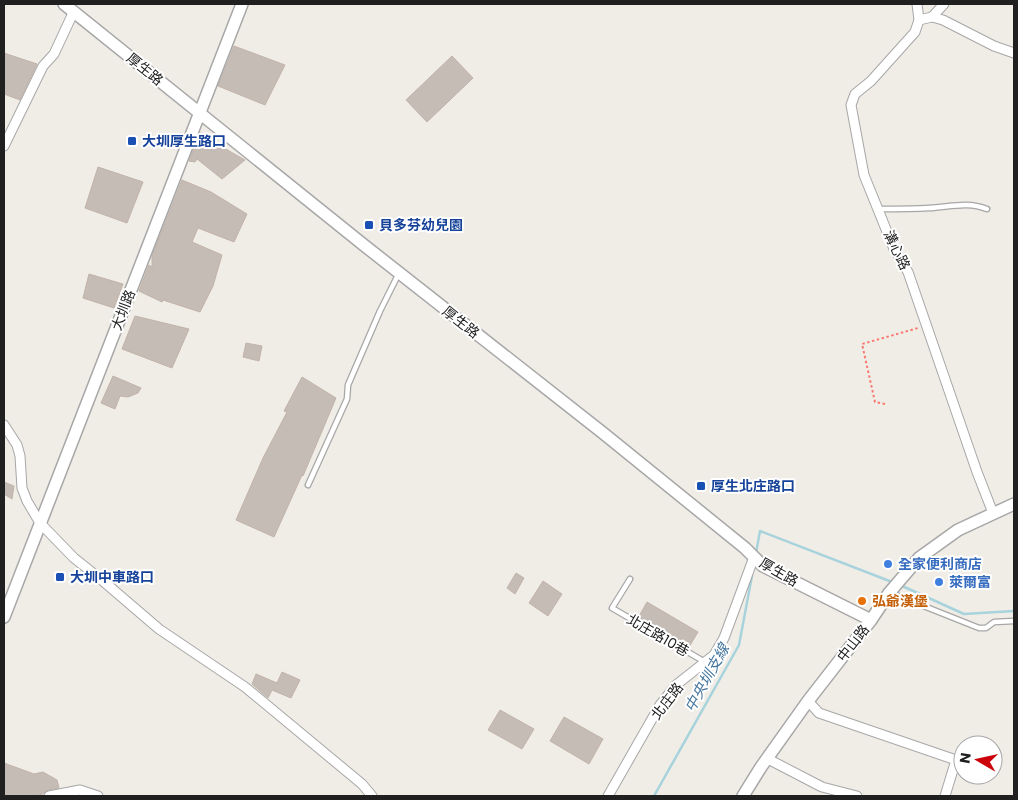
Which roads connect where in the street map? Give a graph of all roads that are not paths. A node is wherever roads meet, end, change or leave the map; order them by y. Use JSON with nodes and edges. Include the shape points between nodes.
{"nodes":[{"id":1,"x":242,"y":4,"type":"edge"},
{"id":2,"x":917,"y":4,"type":"edge"},
{"id":3,"x":944,"y":4,"type":"edge"},
{"id":4,"x":72,"y":6,"type":"edge"},
{"id":5,"x":932,"y":17,"type":"junction"},
{"id":6,"x":919,"y":20,"type":"junction"},
{"id":7,"x":1014,"y":53,"type":"edge"},
{"id":8,"x":199,"y":113,"type":"junction"},
{"id":9,"x":4,"y":146,"type":"edge"},
{"id":10,"x":879,"y":209,"type":"junction"},
{"id":11,"x":987,"y":209,"type":"dead end"},
{"id":12,"x":399,"y":273,"type":"junction"},
{"id":13,"x":4,"y":425,"type":"edge"},
{"id":14,"x":308,"y":485,"type":"dead end"},
{"id":15,"x":1014,"y":504,"type":"edge"},
{"id":16,"x":993,"y":513,"type":"junction"},
{"id":17,"x":40,"y":523,"type":"junction"},
{"id":18,"x":754,"y":557,"type":"junction"},
{"id":19,"x":630,"y":579,"type":"dead end"},
{"id":20,"x":891,"y":591,"type":"junction"},
{"id":21,"x":4,"y":616,"type":"edge"},
{"id":22,"x":871,"y":620,"type":"junction"},
{"id":23,"x":1014,"y":620,"type":"edge"},
{"id":24,"x":705,"y":662,"type":"junction"},
{"id":25,"x":808,"y":701,"type":"junction"},
{"id":26,"x":768,"y":760,"type":"junction"},
{"id":27,"x":49,"y":796,"type":"edge"},
{"id":28,"x":98,"y":796,"type":"edge"},
{"id":29,"x":372,"y":796,"type":"edge"},
{"id":30,"x":608,"y":796,"type":"edge"},
{"id":31,"x":744,"y":796,"type":"edge"},
{"id":32,"x":857,"y":796,"type":"edge"},
{"id":33,"x":945,"y":796,"type":"edge"}],
"edges":[{"from":1,"to":8,"type":"street","name":"大圳路"},
{"from":2,"to":6,"type":"street"},
{"from":3,"to":5,"type":"street"},
{"from":4,"to":8,"type":"street","name":"厚生路"},
{"from":4,"to":9,"type":"street","via":[[54,54],[43,66]]},
{"from":5,"to":6,"type":"street"},
{"from":5,"to":7,"type":"street"},
{"from":6,"to":10,"type":"street","name":"溝心路","via":[[911,37],[855,94],[852,101],[862,168]]},
{"from":8,"to":12,"type":"street","name":"厚生路"},
{"from":8,"to":17,"type":"street","name":"大圳路"},
{"from":10,"to":11,"type":"lane","via":[[966,204]]},
{"from":10,"to":16,"type":"street","name":"溝心路","via":[[894,248],[908,272]]},
{"from":12,"to":14,"type":"lane","via":[[348,385],[347,399]]},
{"from":12,"to":18,"type":"street","name":"厚生路"},
{"from":13,"to":17,"type":"street","via":[[17,445],[24,495]]},
{"from":15,"to":16,"type":"street","name":"中山路"},
{"from":16,"to":20,"type":"street","name":"中山路","via":[[933,547]]},
{"from":17,"to":21,"type":"street","name":"大圳路"},
{"from":17,"to":29,"type":"street","via":[[74,558],[159,629],[245,687],[362,784]]},
{"from":18,"to":22,"type":"street","name":"厚生路","via":[[762,566]]},
{"from":18,"to":24,"type":"street","name":"北庄路","via":[[724,638],[714,655]]},
{"from":19,"to":24,"type":"lane","name":"北庄路10巷","via":[[612,608]]},
{"from":20,"to":22,"type":"street","name":"中山路"},
{"from":20,"to":23,"type":"lane","via":[[979,628],[986,628],[994,622]]},
{"from":22,"to":25,"type":"street","name":"中山路"},
{"from":24,"to":30,"type":"street","name":"北庄路","via":[[676,685],[660,705]]},
{"from":25,"to":26,"type":"street","name":"中山路"},
{"from":25,"to":33,"type":"street","via":[[819,713],[956,760]]},
{"from":26,"to":31,"type":"street","name":"中山路"},
{"from":26,"to":32,"type":"street","via":[[822,786]]},
{"from":27,"to":28,"type":"street","via":[[80,790]]}]}
